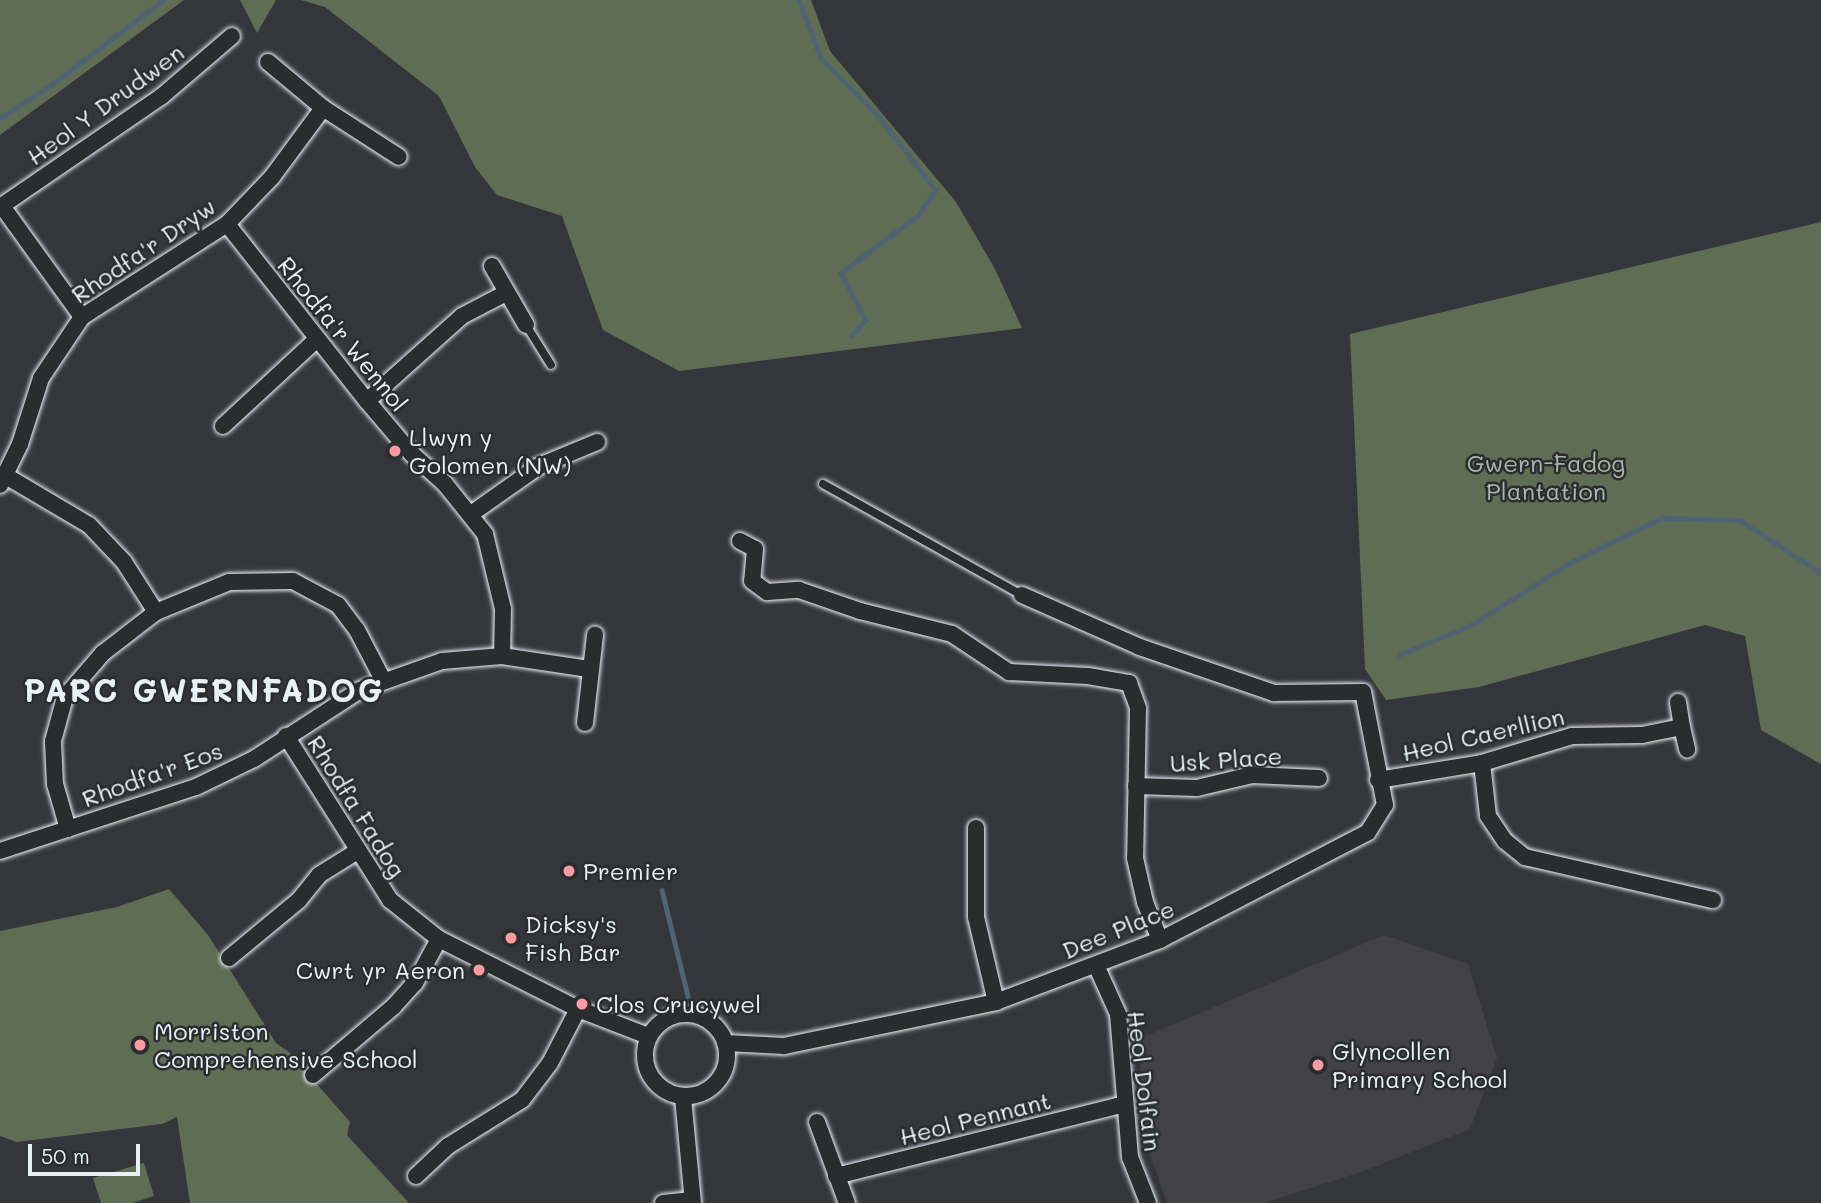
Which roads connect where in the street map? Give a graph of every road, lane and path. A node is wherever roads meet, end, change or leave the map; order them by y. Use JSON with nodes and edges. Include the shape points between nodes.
{"nodes":[{"id":1,"x":232,"y":36,"type":"dead end"},
{"id":2,"x":268,"y":62,"type":"dead end"},
{"id":3,"x":323,"y":108,"type":"junction"},
{"id":4,"x":399,"y":157,"type":"dead end"},
{"id":5,"x":1,"y":207,"type":"edge"},
{"id":6,"x":227,"y":224,"type":"junction"},
{"id":7,"x":492,"y":266,"type":"dead end"},
{"id":8,"x":506,"y":293,"type":"junction"},
{"id":9,"x":82,"y":317,"type":"junction"},
{"id":10,"x":526,"y":325,"type":"joint"},
{"id":11,"x":317,"y":339,"type":"junction"},
{"id":12,"x":551,"y":365,"type":"dead end"},
{"id":13,"x":367,"y":401,"type":"junction"},
{"id":14,"x":223,"y":426,"type":"dead end"},
{"id":15,"x":597,"y":442,"type":"dead end"},
{"id":16,"x":3,"y":480,"type":"edge"},
{"id":17,"x":824,"y":484,"type":"dead end"},
{"id":18,"x":471,"y":514,"type":"junction"},
{"id":19,"x":740,"y":541,"type":"dead end"},
{"id":20,"x":1022,"y":595,"type":"joint"},
{"id":21,"x":156,"y":612,"type":"junction"},
{"id":22,"x":595,"y":635,"type":"dead end"},
{"id":23,"x":502,"y":656,"type":"junction"},
{"id":24,"x":589,"y":669,"type":"junction"},
{"id":25,"x":383,"y":680,"type":"junction"},
{"id":26,"x":1678,"y":702,"type":"dead end"},
{"id":27,"x":585,"y":723,"type":"dead end"},
{"id":28,"x":1682,"y":727,"type":"junction"},
{"id":29,"x":286,"y":736,"type":"junction"},
{"id":30,"x":1687,"y":749,"type":"dead end"},
{"id":31,"x":1482,"y":763,"type":"junction"},
{"id":32,"x":1320,"y":778,"type":"dead end"},
{"id":33,"x":1378,"y":780,"type":"junction"},
{"id":34,"x":1136,"y":786,"type":"junction"},
{"id":35,"x":976,"y":828,"type":"dead end"},
{"id":36,"x":68,"y":829,"type":"junction"},
{"id":37,"x":0,"y":851,"type":"edge"},
{"id":38,"x":356,"y":852,"type":"junction"},
{"id":39,"x":1713,"y":901,"type":"dead end"},
{"id":40,"x":439,"y":939,"type":"junction"},
{"id":41,"x":1160,"y":940,"type":"junction"},
{"id":42,"x":229,"y":958,"type":"dead end"},
{"id":43,"x":1096,"y":965,"type":"junction"},
{"id":44,"x":996,"y":1002,"type":"junction"},
{"id":45,"x":578,"y":1009,"type":"junction"},
{"id":46,"x":649,"y":1036,"type":"junction"},
{"id":47,"x":726,"y":1043,"type":"junction"},
{"id":48,"x":313,"y":1075,"type":"dead end"},
{"id":49,"x":683,"y":1097,"type":"junction"},
{"id":50,"x":1125,"y":1104,"type":"junction"},
{"id":51,"x":817,"y":1122,"type":"dead end"},
{"id":52,"x":836,"y":1175,"type":"junction"},
{"id":53,"x":416,"y":1176,"type":"dead end"},
{"id":54,"x":692,"y":1202,"type":"edge"},
{"id":55,"x":663,"y":1203,"type":"edge"},
{"id":56,"x":847,"y":1203,"type":"edge"},
{"id":57,"x":1148,"y":1203,"type":"edge"}],
"edges":[{"from":1,"to":5,"type":"street","name":"Heol Y Drudwen","via":[[162,96]]},
{"from":2,"to":3,"type":"street"},
{"from":3,"to":4,"type":"street"},
{"from":3,"to":6,"type":"street","name":"Rhodfa'r Dryw","via":[[272,177]]},
{"from":5,"to":9,"type":"street","name":"Heol Y Drudwen"},
{"from":6,"to":9,"type":"street","name":"Rhodfa'r Dryw"},
{"from":6,"to":11,"type":"street","name":"Rhodfa'r Wennol"},
{"from":7,"to":8,"type":"street"},
{"from":8,"to":10,"type":"street"},
{"from":8,"to":13,"type":"street","via":[[462,316]]},
{"from":9,"to":16,"type":"street","name":"Rhodfa'r Dryw","via":[[41,377]]},
{"from":10,"to":12,"type":"lane"},
{"from":11,"to":13,"type":"street","name":"Rhodfa'r Wennol"},
{"from":11,"to":14,"type":"street"},
{"from":13,"to":18,"type":"street","name":"Rhodfa'r Wennol"},
{"from":15,"to":18,"type":"street","via":[[539,466]]},
{"from":16,"to":21,"type":"street","via":[[89,525],[124,562]]},
{"from":17,"to":20,"type":"lane"},
{"from":18,"to":23,"type":"street","name":"Rhodfa'r Wennol","via":[[485,534],[497,569],[503,609]]},
{"from":19,"to":34,"type":"street","via":[[755,549],[752,581],[767,592],[799,590],[952,634],[1009,672],[1129,683],[1138,708]]},
{"from":20,"to":33,"type":"street","name":"Dee Place","via":[[1140,647],[1274,693],[1363,692]]},
{"from":21,"to":25,"type":"street","via":[[229,582],[293,580],[338,605]]},
{"from":21,"to":36,"type":"street","via":[[103,653],[65,698],[53,741],[55,784]]},
{"from":22,"to":24,"type":"street"},
{"from":23,"to":24,"type":"street","name":"Rhodfa'r Eos"},
{"from":23,"to":25,"type":"street","name":"Rhodfa'r Eos","via":[[442,661]]},
{"from":24,"to":27,"type":"street"},
{"from":25,"to":29,"type":"street","name":"Rhodfa'r Eos"},
{"from":26,"to":28,"type":"street"},
{"from":28,"to":30,"type":"street"},
{"from":28,"to":31,"type":"street","name":"Heol Caerllion","via":[[1642,735],[1572,736]]},
{"from":29,"to":36,"type":"street","name":"Rhodfa'r Eos","via":[[254,759],[196,787]]},
{"from":29,"to":38,"type":"street","name":"Rhodfa Fadog"},
{"from":31,"to":33,"type":"street","name":"Heol Caerllion"},
{"from":31,"to":39,"type":"street","via":[[1488,816],[1505,841],[1525,857]]},
{"from":32,"to":34,"type":"street","name":"Usk Place","via":[[1252,775],[1197,788]]},
{"from":33,"to":41,"type":"street","name":"Dee Place","via":[[1385,805],[1368,832]]},
{"from":34,"to":41,"type":"street","via":[[1135,858]]},
{"from":35,"to":44,"type":"street","via":[[976,917]]},
{"from":36,"to":37,"type":"street","name":"Rhodfa'r Eos"},
{"from":38,"to":40,"type":"street","name":"Rhodfa Fadog","via":[[390,901]]},
{"from":38,"to":42,"type":"street","via":[[319,875],[299,900]]},
{"from":40,"to":45,"type":"street","name":"Rhodfa Fadog"},
{"from":40,"to":48,"type":"street","via":[[415,983],[394,1006]]},
{"from":41,"to":43,"type":"street","name":"Dee Place"},
{"from":43,"to":44,"type":"street","name":"Dee Place"},
{"from":43,"to":50,"type":"street","name":"Heol Dolfain","via":[[1118,1014]]},
{"from":44,"to":47,"type":"street","name":"Dee Place","via":[[784,1046]]},
{"from":45,"to":46,"type":"street","name":"Rhodfa Fadog"},
{"from":45,"to":53,"type":"street","via":[[550,1063],[522,1100],[448,1146]]},
{"from":46,"to":47,"type":"street","via":[[669,1017],[694,1014],[712,1023]]},
{"from":46,"to":49,"type":"street","via":[[644,1057],[647,1071],[657,1085]]},
{"from":47,"to":49,"type":"street","via":[[723,1076],[701,1094]]},
{"from":49,"to":54,"type":"street"},
{"from":50,"to":52,"type":"street","name":"Heol Pennant"},
{"from":50,"to":57,"type":"street","name":"Heol Dolfain","via":[[1130,1157]]},
{"from":51,"to":52,"type":"street"},
{"from":52,"to":56,"type":"street"},
{"from":54,"to":55,"type":"street"}]}
